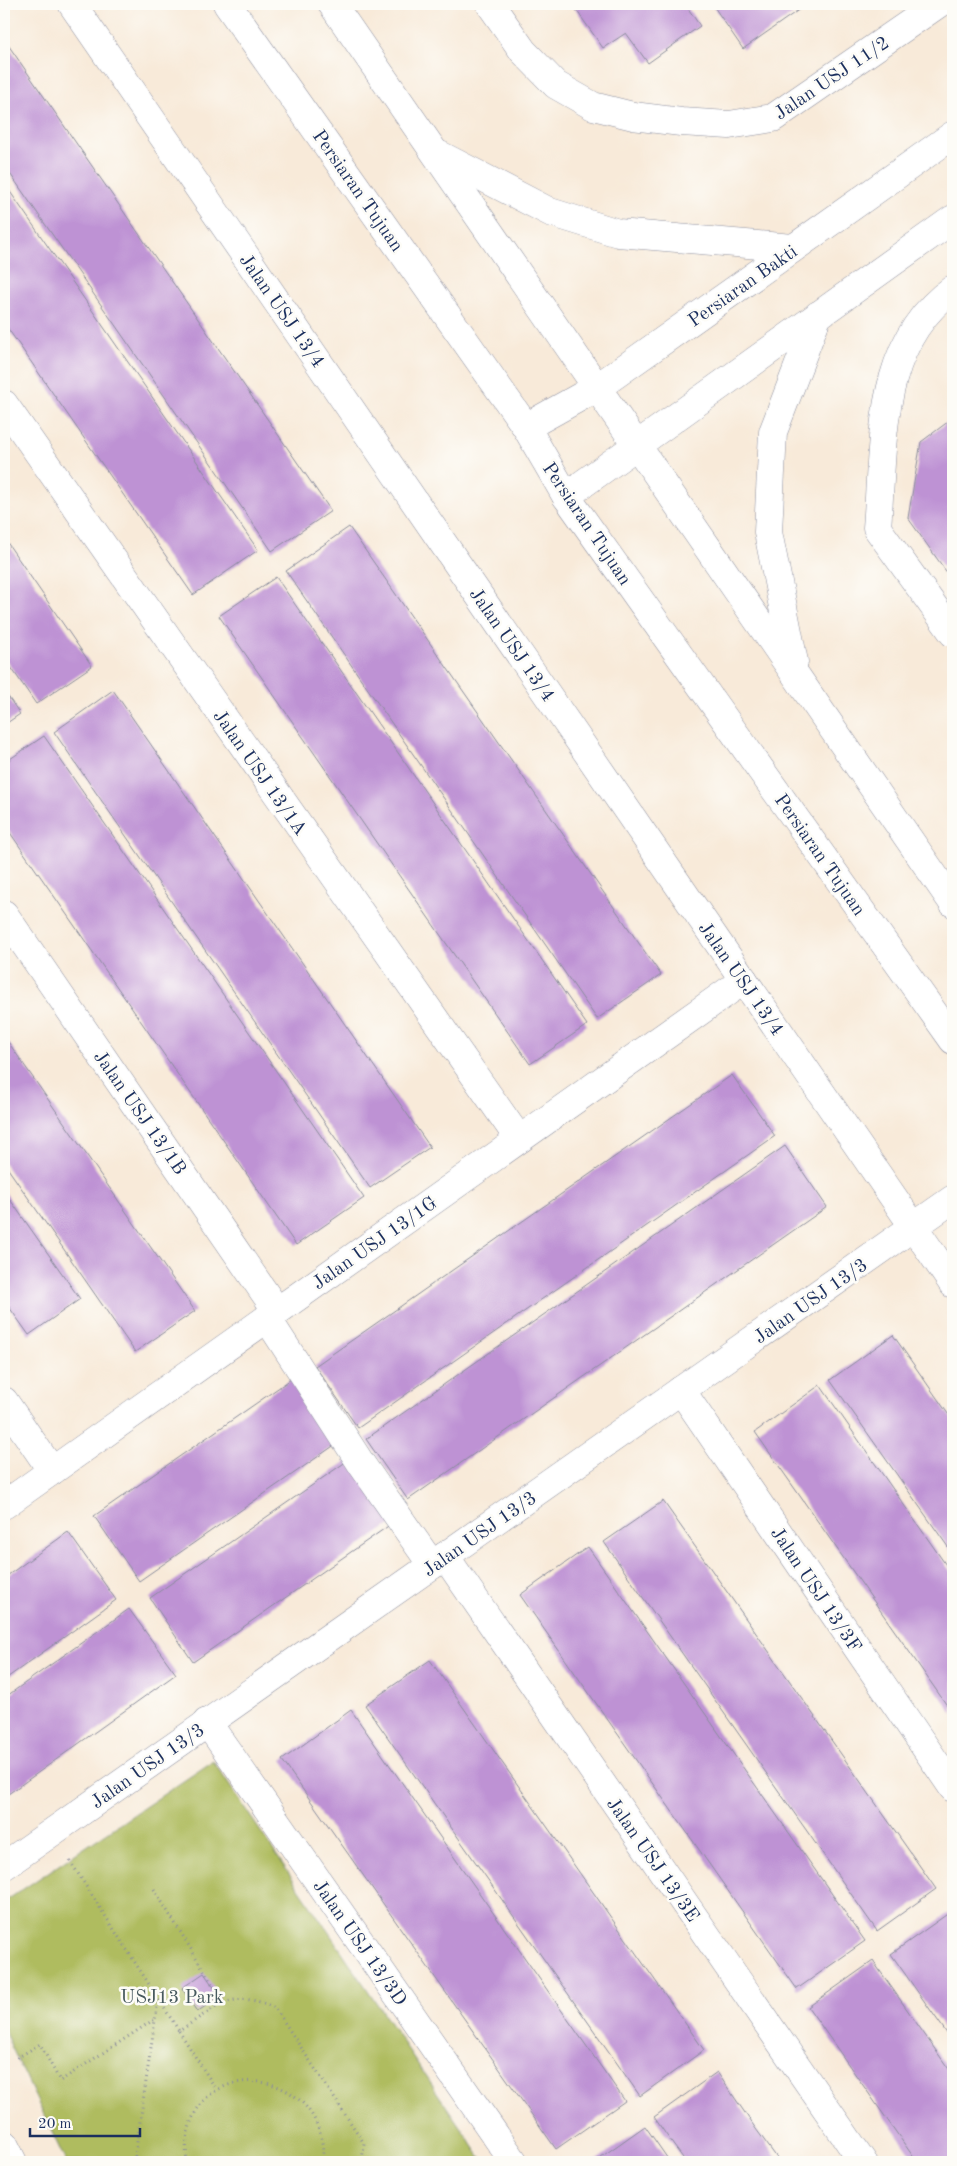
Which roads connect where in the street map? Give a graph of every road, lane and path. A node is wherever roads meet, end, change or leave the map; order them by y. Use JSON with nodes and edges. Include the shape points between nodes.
{"nodes":[{"id":1,"x":72,"y":4,"type":"edge"},
{"id":2,"x":227,"y":4,"type":"edge"},
{"id":3,"x":332,"y":4,"type":"edge"},
{"id":4,"x":490,"y":4,"type":"edge"},
{"id":5,"x":938,"y":4,"type":"edge"},
{"id":6,"x":909,"y":12,"type":"edge"},
{"id":7,"x":953,"y":135,"type":"edge"},
{"id":8,"x":436,"y":153,"type":"junction"},
{"id":9,"x":953,"y":219,"type":"edge"},
{"id":10,"x":793,"y":248,"type":"junction"},
{"id":11,"x":953,"y":288,"type":"edge"},
{"id":12,"x":818,"y":315,"type":"junction"},
{"id":13,"x":598,"y":387,"type":"junction"},
{"id":14,"x":4,"y":404,"type":"edge"},
{"id":15,"x":526,"y":427,"type":"junction"},
{"id":16,"x":638,"y":446,"type":"junction"},
{"id":17,"x":566,"y":496,"type":"junction"},
{"id":18,"x":953,"y":633,"type":"edge"},
{"id":19,"x":796,"y":673,"type":"junction"},
{"id":20,"x":953,"y":903,"type":"edge"},
{"id":21,"x":4,"y":914,"type":"edge"},
{"id":22,"x":744,"y":980,"type":"junction"},
{"id":23,"x":953,"y":1040,"type":"edge"},
{"id":24,"x":519,"y":1139,"type":"junction"},
{"id":25,"x":953,"y":1199,"type":"edge"},
{"id":26,"x":914,"y":1227,"type":"junction"},
{"id":27,"x":953,"y":1284,"type":"edge"},
{"id":28,"x":272,"y":1314,"type":"junction"},
{"id":29,"x":681,"y":1390,"type":"junction"},
{"id":30,"x":4,"y":1401,"type":"edge"},
{"id":31,"x":52,"y":1471,"type":"junction"},
{"id":32,"x":4,"y":1505,"type":"edge"},
{"id":33,"x":439,"y":1561,"type":"junction"},
{"id":34,"x":207,"y":1722,"type":"junction"},
{"id":35,"x":953,"y":1788,"type":"edge"},
{"id":36,"x":68,"y":1858,"type":"dead end"},
{"id":37,"x":4,"y":1866,"type":"edge"},
{"id":38,"x":154,"y":1889,"type":"dead end"},
{"id":39,"x":158,"y":1998,"type":"junction"},
{"id":40,"x":224,"y":2003,"type":"junction"},
{"id":41,"x":155,"y":2019,"type":"junction"},
{"id":42,"x":179,"y":2031,"type":"junction"},
{"id":43,"x":17,"y":2058,"type":"dead end"},
{"id":44,"x":216,"y":2090,"type":"junction"},
{"id":45,"x":4,"y":2144,"type":"edge"},
{"id":46,"x":13,"y":2162,"type":"edge"},
{"id":47,"x":134,"y":2162,"type":"edge"},
{"id":48,"x":187,"y":2162,"type":"edge"},
{"id":49,"x":323,"y":2162,"type":"edge"},
{"id":50,"x":362,"y":2162,"type":"edge"},
{"id":51,"x":514,"y":2162,"type":"edge"},
{"id":52,"x":863,"y":2162,"type":"edge"}],
"edges":[{"from":1,"to":22,"type":"street","name":"Jalan USJ 13/4"},
{"from":2,"to":15,"type":"street","name":"Persiaran Tujuan"},
{"from":3,"to":8,"type":"street"},
{"from":4,"to":6,"type":"street","name":"Jalan USJ 11/2","via":[[523,51],[556,85],[593,106],[633,116],[730,125],[773,118]]},
{"from":5,"to":6,"type":"street","name":"Jalan USJ 11/2"},
{"from":7,"to":10,"type":"street","name":"Persiaran Bakti"},
{"from":8,"to":10,"type":"street","via":[[550,212],[618,233]]},
{"from":8,"to":13,"type":"street"},
{"from":9,"to":12,"type":"street"},
{"from":10,"to":13,"type":"street","name":"Persiaran Bakti"},
{"from":11,"to":18,"type":"street","via":[[919,320],[904,345],[894,374],[886,416],[877,528]]},
{"from":12,"to":16,"type":"street"},
{"from":12,"to":19,"type":"street","via":[[773,432],[768,532]]},
{"from":13,"to":15,"type":"street","name":"Persiaran Bakti"},
{"from":13,"to":16,"type":"street"},
{"from":14,"to":24,"type":"street","name":"Jalan USJ 13/1A"},
{"from":15,"to":17,"type":"street","name":"Persiaran Tujuan"},
{"from":16,"to":17,"type":"street"},
{"from":16,"to":19,"type":"street"},
{"from":17,"to":23,"type":"street","name":"Persiaran Tujuan"},
{"from":19,"to":20,"type":"street"},
{"from":21,"to":28,"type":"street","name":"Jalan USJ 13/1B"},
{"from":22,"to":24,"type":"street","name":"Jalan USJ 13/1G"},
{"from":22,"to":26,"type":"street","name":"Jalan USJ 13/4"},
{"from":24,"to":28,"type":"street","name":"Jalan USJ 13/1G"},
{"from":25,"to":26,"type":"street","name":"Jalan USJ 13/3"},
{"from":26,"to":27,"type":"street","name":"Jalan USJ 13/4"},
{"from":26,"to":29,"type":"street","name":"Jalan USJ 13/3"},
{"from":28,"to":31,"type":"street","name":"Jalan USJ 13/1G"},
{"from":28,"to":33,"type":"street","name":"Jalan USJ 13/1B","via":[[362,1465]]},
{"from":29,"to":33,"type":"street","name":"Jalan USJ 13/3"},
{"from":29,"to":35,"type":"street","name":"Jalan USJ 13/3F"},
{"from":30,"to":31,"type":"street"},
{"from":31,"to":32,"type":"street","name":"Jalan USJ 13/1G"},
{"from":33,"to":34,"type":"street","name":"Jalan USJ 13/3"},
{"from":33,"to":52,"type":"street","name":"Jalan USJ 13/3E"},
{"from":34,"to":37,"type":"street","name":"Jalan USJ 13/3"},
{"from":34,"to":51,"type":"street","name":"Jalan USJ 13/3D"},
{"from":36,"to":39,"type":"path"},
{"from":38,"to":40,"type":"path"},
{"from":39,"to":41,"type":"path"},
{"from":39,"to":42,"type":"path"},
{"from":40,"to":42,"type":"path"},
{"from":40,"to":50,"type":"path","via":[[237,1998],[257,2000],[275,2008],[364,2142]]},
{"from":41,"to":43,"type":"path","via":[[60,2080],[40,2044]]},
{"from":41,"to":47,"type":"path"},
{"from":42,"to":44,"type":"path"},
{"from":44,"to":48,"type":"path","via":[[189,2126]]},
{"from":44,"to":49,"type":"path","via":[[222,2085],[243,2080],[285,2089],[298,2099],[319,2126]]},
{"from":45,"to":46,"type":"street"}]}
